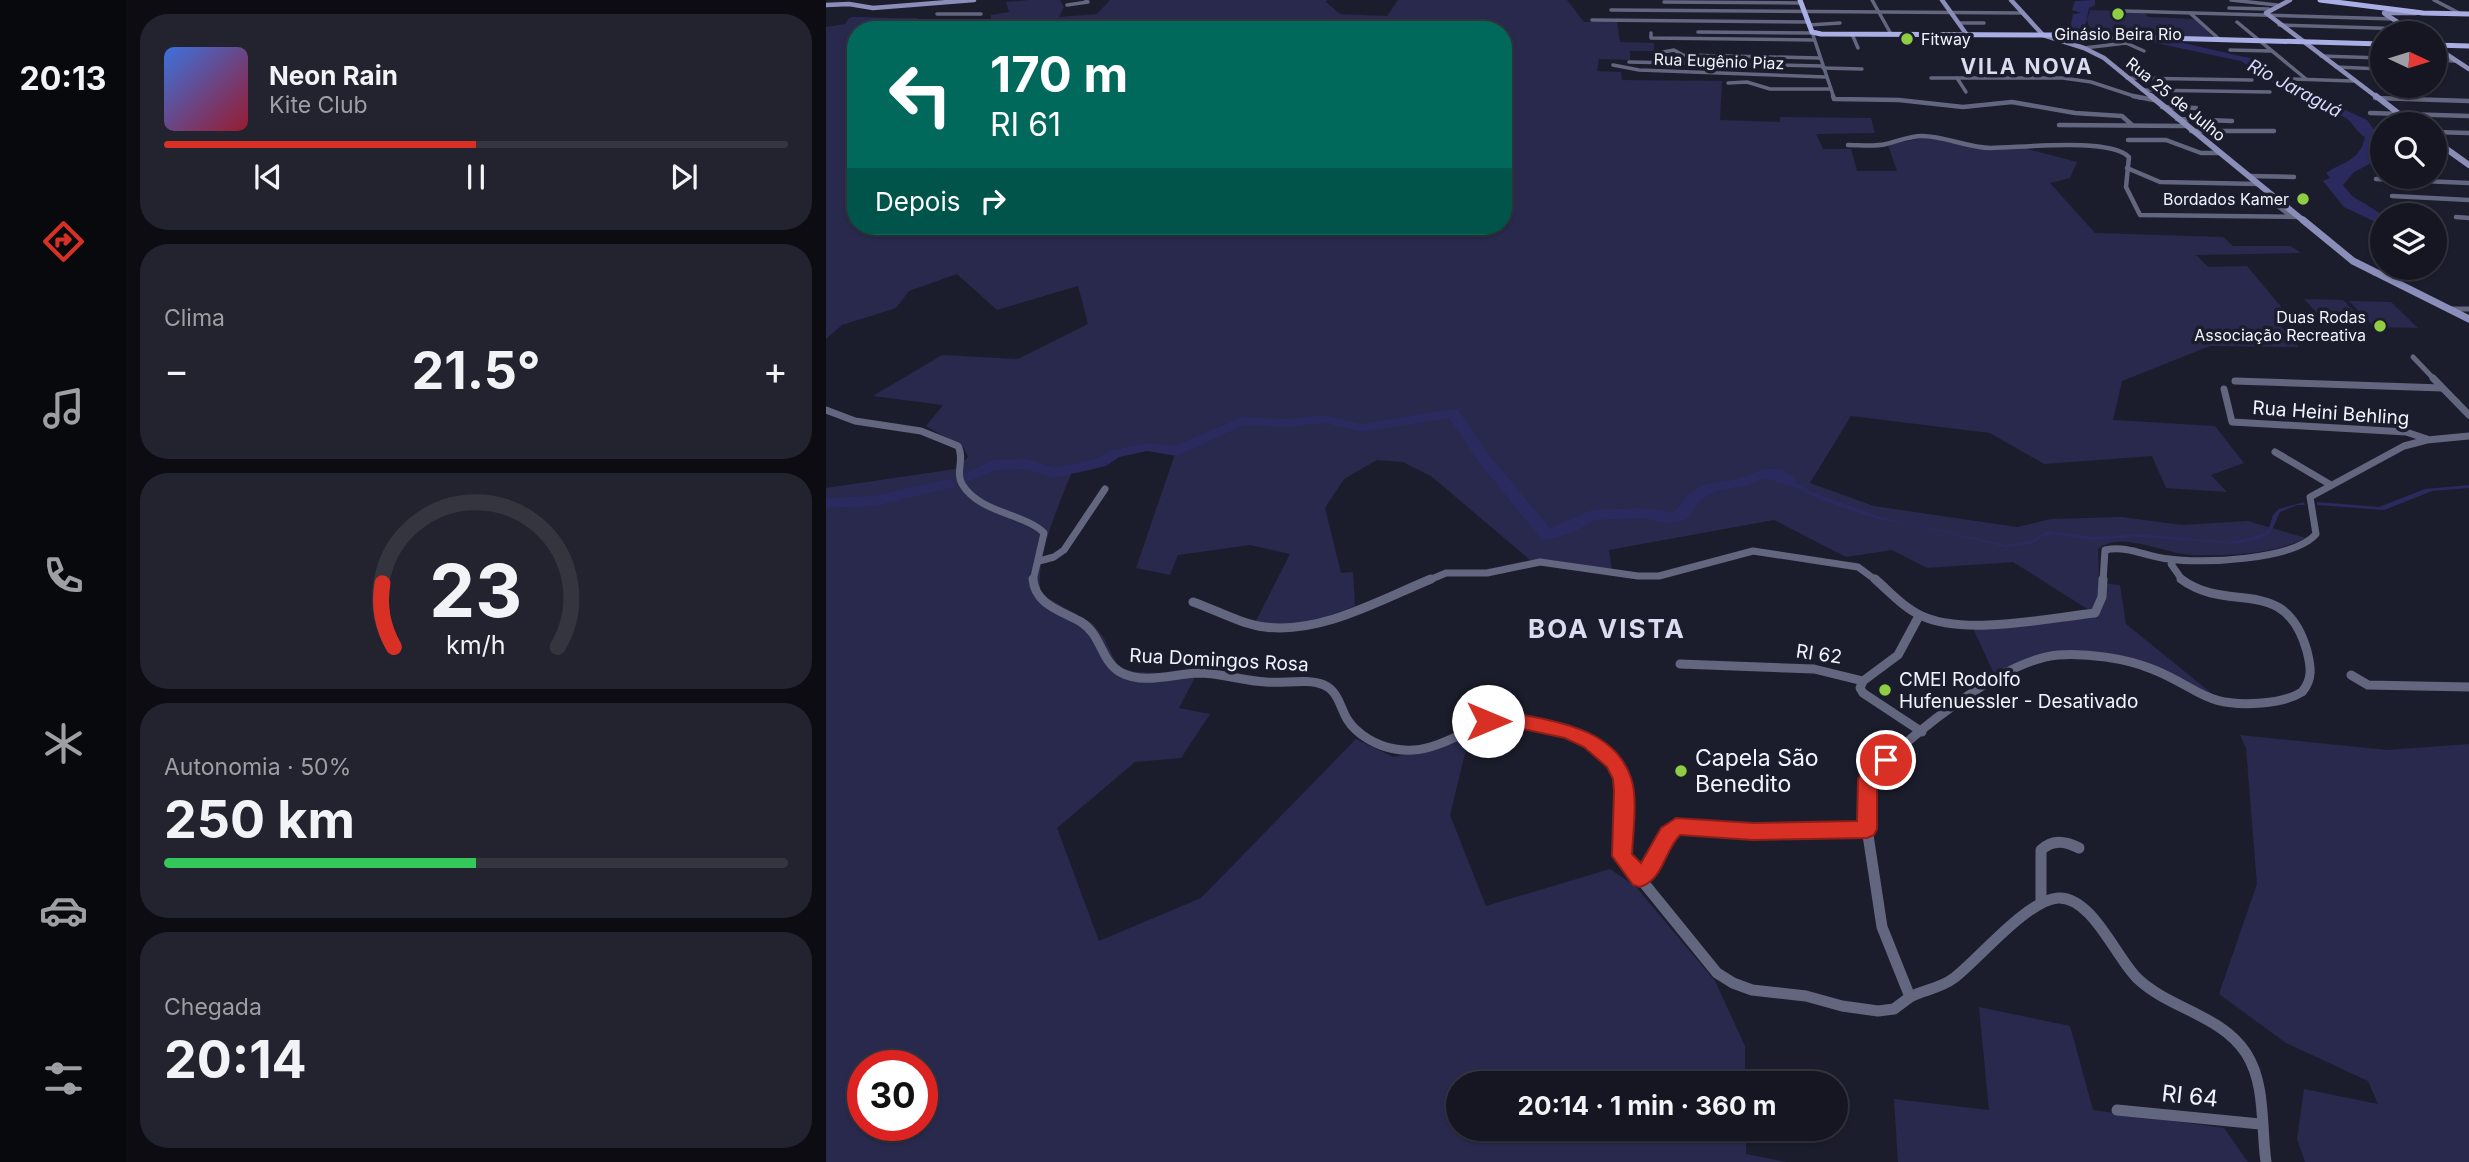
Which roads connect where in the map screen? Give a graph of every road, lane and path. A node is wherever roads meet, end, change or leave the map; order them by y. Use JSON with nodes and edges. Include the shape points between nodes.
{"nodes":[{"id":1,"x":974,"y":0,"type":"edge"},
{"id":2,"x":1086,"y":0,"type":"edge"},
{"id":3,"x":1872,"y":0,"type":"edge"},
{"id":4,"x":1942,"y":0,"type":"edge"},
{"id":5,"x":2011,"y":0,"type":"edge"},
{"id":6,"x":2231,"y":0,"type":"edge"},
{"id":7,"x":2290,"y":0,"type":"edge"},
{"id":8,"x":2320,"y":0,"type":"edge"},
{"id":9,"x":2434,"y":0,"type":"edge"},
{"id":10,"x":1664,"y":1,"type":"edge"},
{"id":11,"x":1801,"y":2,"type":"edge"},
{"id":12,"x":944,"y":4,"type":"junction"},
{"id":13,"x":826,"y":5,"type":"edge"},
{"id":14,"x":1067,"y":5,"type":"dead end"},
{"id":15,"x":2248,"y":5,"type":"dead end"},
{"id":16,"x":2277,"y":5,"type":"junction"},
{"id":17,"x":2375,"y":7,"type":"junction"},
{"id":18,"x":958,"y":8,"type":"dead end"},
{"id":19,"x":2229,"y":8,"type":"dead end"},
{"id":20,"x":2256,"y":9,"type":"junction"},
{"id":21,"x":940,"y":10,"type":"junction"},
{"id":22,"x":1611,"y":10,"type":"dead end"},
{"id":23,"x":1667,"y":10,"type":"junction"},
{"id":24,"x":1804,"y":11,"type":"junction"},
{"id":25,"x":2125,"y":11,"type":"dead end"},
{"id":26,"x":1879,"y":12,"type":"junction"},
{"id":27,"x":1951,"y":12,"type":"junction"},
{"id":28,"x":2268,"y":12,"type":"junction"},
{"id":29,"x":2023,"y":13,"type":"junction"},
{"id":30,"x":2190,"y":13,"type":"junction"},
{"id":31,"x":2384,"y":13,"type":"junction"},
{"id":32,"x":981,"y":14,"type":"dead end"},
{"id":33,"x":2436,"y":14,"type":"junction"},
{"id":34,"x":2461,"y":14,"type":"junction"},
{"id":35,"x":2469,"y":15,"type":"edge"},
{"id":36,"x":2394,"y":19,"type":"junction"},
{"id":37,"x":1592,"y":20,"type":"dead end"},
{"id":38,"x":2397,"y":21,"type":"edge"},
{"id":39,"x":1671,"y":22,"type":"junction"},
{"id":40,"x":2237,"y":22,"type":"dead end"},
{"id":41,"x":1840,"y":23,"type":"dead end"},
{"id":42,"x":1959,"y":23,"type":"junction"},
{"id":43,"x":1984,"y":23,"type":"dead end"},
{"id":44,"x":1643,"y":24,"type":"dead end"},
{"id":45,"x":2279,"y":24,"type":"junction"},
{"id":46,"x":2310,"y":26,"type":"junction"},
{"id":47,"x":1811,"y":28,"type":"junction"},
{"id":48,"x":2370,"y":28,"type":"edge"},
{"id":49,"x":1674,"y":31,"type":"dead end"},
{"id":50,"x":1698,"y":32,"type":"dead end"},
{"id":51,"x":1714,"y":32,"type":"junction"},
{"id":52,"x":2318,"y":32,"type":"dead end"},
{"id":53,"x":1852,"y":34,"type":"junction"},
{"id":54,"x":1891,"y":34,"type":"junction"},
{"id":55,"x":1651,"y":35,"type":"dead end"},
{"id":56,"x":1958,"y":35,"type":"junction"},
{"id":57,"x":1967,"y":35,"type":"junction"},
{"id":58,"x":2043,"y":35,"type":"junction"},
{"id":59,"x":1674,"y":38,"type":"junction"},
{"id":60,"x":1713,"y":39,"type":"junction"},
{"id":61,"x":1814,"y":40,"type":"junction"},
{"id":62,"x":2219,"y":40,"type":"junction"},
{"id":63,"x":2260,"y":41,"type":"junction"},
{"id":64,"x":2302,"y":42,"type":"junction"},
{"id":65,"x":1964,"y":43,"type":"dead end"},
{"id":66,"x":2370,"y":44,"type":"edge"},
{"id":67,"x":2447,"y":46,"type":"edge"},
{"id":68,"x":2469,"y":46,"type":"edge"},
{"id":69,"x":1858,"y":48,"type":"dead end"},
{"id":70,"x":2084,"y":48,"type":"junction"},
{"id":71,"x":2230,"y":50,"type":"dead end"},
{"id":72,"x":2144,"y":51,"type":"dead end"},
{"id":73,"x":2272,"y":51,"type":"junction"},
{"id":74,"x":1658,"y":52,"type":"dead end"},
{"id":75,"x":2447,"y":55,"type":"edge"},
{"id":76,"x":2321,"y":56,"type":"junction"},
{"id":77,"x":1819,"y":58,"type":"junction"},
{"id":78,"x":2370,"y":58,"type":"edge"},
{"id":79,"x":2447,"y":61,"type":"edge"},
{"id":80,"x":2456,"y":61,"type":"junction"},
{"id":81,"x":1629,"y":62,"type":"dead end"},
{"id":82,"x":1613,"y":65,"type":"dead end"},
{"id":83,"x":1822,"y":67,"type":"junction"},
{"id":84,"x":1862,"y":68,"type":"dead end"},
{"id":85,"x":2336,"y":68,"type":"junction"},
{"id":86,"x":2370,"y":69,"type":"edge"},
{"id":87,"x":2469,"y":69,"type":"edge"},
{"id":88,"x":1826,"y":77,"type":"junction"},
{"id":89,"x":1931,"y":78,"type":"dead end"},
{"id":90,"x":1957,"y":78,"type":"junction"},
{"id":91,"x":2127,"y":78,"type":"junction"},
{"id":92,"x":2293,"y":79,"type":"dead end"},
{"id":93,"x":2306,"y":79,"type":"junction"},
{"id":94,"x":2252,"y":80,"type":"dead end"},
{"id":95,"x":2353,"y":81,"type":"junction"},
{"id":96,"x":1728,"y":83,"type":"dead end"},
{"id":97,"x":1830,"y":89,"type":"junction"},
{"id":98,"x":2142,"y":90,"type":"junction"},
{"id":99,"x":1966,"y":92,"type":"dead end"},
{"id":100,"x":2270,"y":92,"type":"dead end"},
{"id":101,"x":2370,"y":93,"type":"edge"},
{"id":102,"x":2376,"y":98,"type":"edge"},
{"id":103,"x":2398,"y":98,"type":"edge"},
{"id":104,"x":2154,"y":100,"type":"junction"},
{"id":105,"x":2469,"y":101,"type":"edge"},
{"id":106,"x":2162,"y":107,"type":"junction"},
{"id":107,"x":2196,"y":108,"type":"dead end"},
{"id":108,"x":2395,"y":112,"type":"edge"},
{"id":109,"x":2447,"y":115,"type":"edge"},
{"id":110,"x":2469,"y":116,"type":"edge"},
{"id":111,"x":2177,"y":120,"type":"junction"},
{"id":112,"x":2232,"y":121,"type":"dead end"},
{"id":113,"x":2059,"y":125,"type":"dead end"},
{"id":114,"x":2132,"y":125,"type":"junction"},
{"id":115,"x":2188,"y":128,"type":"junction"},
{"id":116,"x":2273,"y":131,"type":"dead end"},
{"id":117,"x":2447,"y":132,"type":"edge"},
{"id":118,"x":2469,"y":133,"type":"edge"},
{"id":119,"x":2128,"y":139,"type":"dead end"},
{"id":120,"x":1848,"y":145,"type":"dead end"},
{"id":121,"x":2447,"y":149,"type":"edge"},
{"id":122,"x":2220,"y":153,"type":"junction"},
{"id":123,"x":2469,"y":165,"type":"edge"},
{"id":124,"x":2127,"y":168,"type":"junction"},
{"id":125,"x":2249,"y":176,"type":"junction"},
{"id":126,"x":2294,"y":177,"type":"dead end"},
{"id":127,"x":2447,"y":182,"type":"edge"},
{"id":128,"x":2469,"y":183,"type":"edge"},
{"id":129,"x":2259,"y":184,"type":"junction"},
{"id":130,"x":2392,"y":196,"type":"dead end"},
{"id":131,"x":2469,"y":200,"type":"edge"},
{"id":132,"x":2275,"y":204,"type":"dead end"},
{"id":133,"x":2291,"y":216,"type":"junction"},
{"id":134,"x":2299,"y":216,"type":"junction"},
{"id":135,"x":2456,"y":217,"type":"dead end"},
{"id":136,"x":2469,"y":218,"type":"edge"},
{"id":137,"x":2370,"y":271,"type":"edge"},
{"id":138,"x":2388,"y":280,"type":"edge"},
{"id":139,"x":2448,"y":309,"type":"junction"},
{"id":140,"x":2469,"y":309,"type":"edge"},
{"id":141,"x":2469,"y":319,"type":"edge"},
{"id":142,"x":2413,"y":357,"type":"dead end"},
{"id":143,"x":2235,"y":381,"type":"dead end"},
{"id":144,"x":2224,"y":388,"type":"dead end"},
{"id":145,"x":2442,"y":388,"type":"junction"},
{"id":146,"x":826,"y":410,"type":"edge"},
{"id":147,"x":2469,"y":415,"type":"edge"},
{"id":148,"x":2469,"y":436,"type":"edge"},
{"id":149,"x":2427,"y":440,"type":"junction"},
{"id":150,"x":2274,"y":452,"type":"dead end"},
{"id":151,"x":2331,"y":485,"type":"junction"},
{"id":152,"x":1105,"y":489,"type":"dead end"},
{"id":153,"x":2174,"y":560,"type":"junction"},
{"id":154,"x":1039,"y":561,"type":"junction"},
{"id":155,"x":1193,"y":602,"type":"dead end"},
{"id":156,"x":1919,"y":616,"type":"junction"},
{"id":157,"x":1680,"y":664,"type":"dead end"},
{"id":158,"x":2351,"y":675,"type":"dead end"},
{"id":159,"x":1863,"y":681,"type":"junction"},
{"id":160,"x":2469,"y":687,"type":"edge"},
{"id":161,"x":1922,"y":732,"type":"junction"},
{"id":162,"x":1867,"y":829,"type":"junction"},
{"id":163,"x":2079,"y":848,"type":"dead end"},
{"id":164,"x":1640,"y":878,"type":"junction"},
{"id":165,"x":2041,"y":902,"type":"junction"},
{"id":166,"x":1910,"y":997,"type":"junction"},
{"id":167,"x":2117,"y":1110,"type":"dead end"},
{"id":168,"x":2260,"y":1124,"type":"junction"},
{"id":169,"x":2266,"y":1162,"type":"edge"}],
"edges":[{"from":1,"to":12,"type":"street"},
{"from":2,"to":14,"type":"street"},
{"from":3,"to":26,"type":"street"},
{"from":4,"to":27,"type":"street"},
{"from":5,"to":29,"type":"street"},
{"from":6,"to":16,"type":"street"},
{"from":7,"to":16,"type":"street"},
{"from":8,"to":17,"type":"main road"},
{"from":9,"to":34,"type":"street"},
{"from":10,"to":11,"type":"street"},
{"from":10,"to":23,"type":"street"},
{"from":11,"to":24,"type":"main road"},
{"from":12,"to":13,"type":"street"},
{"from":12,"to":21,"type":"street"},
{"from":15,"to":20,"type":"street"},
{"from":16,"to":28,"type":"street"},
{"from":17,"to":31,"type":"street"},
{"from":17,"to":33,"type":"main road"},
{"from":18,"to":21,"type":"street"},
{"from":19,"to":20,"type":"street"},
{"from":20,"to":28,"type":"street"},
{"from":21,"to":32,"type":"street","via":[[936,14]]},
{"from":22,"to":23,"type":"street"},
{"from":23,"to":24,"type":"street"},
{"from":23,"to":39,"type":"street"},
{"from":24,"to":26,"type":"street"},
{"from":24,"to":47,"type":"main road"},
{"from":25,"to":30,"type":"street"},
{"from":26,"to":27,"type":"street"},
{"from":26,"to":54,"type":"street"},
{"from":27,"to":29,"type":"street"},
{"from":27,"to":42,"type":"street"},
{"from":28,"to":30,"type":"street"},
{"from":28,"to":36,"type":"street"},
{"from":28,"to":45,"type":"street"},
{"from":29,"to":58,"type":"street"},
{"from":30,"to":62,"type":"street"},
{"from":31,"to":33,"type":"street"},
{"from":31,"to":36,"type":"street"},
{"from":33,"to":34,"type":"main road"},
{"from":34,"to":35,"type":"main road"},
{"from":36,"to":38,"type":"street"},
{"from":37,"to":39,"type":"street"},
{"from":39,"to":44,"type":"street"},
{"from":39,"to":47,"type":"street"},
{"from":40,"to":63,"type":"street"},
{"from":41,"to":47,"type":"street"},
{"from":42,"to":43,"type":"street"},
{"from":42,"to":57,"type":"street"},
{"from":45,"to":46,"type":"street"},
{"from":45,"to":64,"type":"street"},
{"from":46,"to":48,"type":"street"},
{"from":46,"to":52,"type":"street"},
{"from":47,"to":51,"type":"street"},
{"from":47,"to":53,"type":"main road","name":"Rua 25 de Julho"},
{"from":47,"to":61,"type":"street"},
{"from":49,"to":59,"type":"street"},
{"from":50,"to":51,"type":"street"},
{"from":51,"to":60,"type":"street"},
{"from":53,"to":54,"type":"main road","name":"Rua 25 de Julho"},
{"from":53,"to":69,"type":"street"},
{"from":54,"to":56,"type":"main road","name":"Rua 25 de Julho"},
{"from":55,"to":59,"type":"street"},
{"from":56,"to":57,"type":"main road","name":"Rua 25 de Julho"},
{"from":56,"to":65,"type":"street"},
{"from":57,"to":58,"type":"main road","name":"Rua 25 de Julho"},
{"from":58,"to":62,"type":"main road"},
{"from":58,"to":70,"type":"street","name":"Rua 25 de Julho"},
{"from":59,"to":60,"type":"street"},
{"from":60,"to":61,"type":"street"},
{"from":61,"to":77,"type":"street"},
{"from":62,"to":63,"type":"main road"},
{"from":63,"to":64,"type":"main road"},
{"from":63,"to":73,"type":"street"},
{"from":64,"to":66,"type":"main road"},
{"from":64,"to":76,"type":"street"},
{"from":67,"to":68,"type":"main road"},
{"from":70,"to":72,"type":"street","via":[[2126,43]]},
{"from":70,"to":91,"type":"street","name":"Rua 25 de Julho"},
{"from":71,"to":73,"type":"street"},
{"from":73,"to":93,"type":"street"},
{"from":74,"to":77,"type":"street"},
{"from":75,"to":80,"type":"street"},
{"from":76,"to":78,"type":"street"},
{"from":76,"to":85,"type":"street"},
{"from":77,"to":83,"type":"street"},
{"from":79,"to":80,"type":"street"},
{"from":80,"to":87,"type":"street"},
{"from":81,"to":83,"type":"street"},
{"from":82,"to":88,"type":"street","name":"Rua Eugênio Piaz","via":[[1631,70]]},
{"from":83,"to":84,"type":"street"},
{"from":83,"to":88,"type":"street"},
{"from":85,"to":86,"type":"street"},
{"from":85,"to":95,"type":"street"},
{"from":88,"to":97,"type":"street"},
{"from":89,"to":90,"type":"street"},
{"from":90,"to":99,"type":"street"},
{"from":90,"to":104,"type":"street","via":[[2080,80]]},
{"from":91,"to":94,"type":"street"},
{"from":91,"to":98,"type":"street","name":"Rua 25 de Julho"},
{"from":92,"to":93,"type":"street"},
{"from":93,"to":95,"type":"street"},
{"from":95,"to":101,"type":"street"},
{"from":96,"to":97,"type":"street","via":[[1747,82],[1770,89]]},
{"from":97,"to":114,"type":"street","via":[[1834,99],[1962,107],[2012,102],[2122,116]]},
{"from":98,"to":100,"type":"street"},
{"from":98,"to":104,"type":"street","name":"Rua 25 de Julho"},
{"from":102,"to":108,"type":"street"},
{"from":103,"to":105,"type":"street"},
{"from":104,"to":106,"type":"street","name":"Rua 25 de Julho"},
{"from":106,"to":107,"type":"street"},
{"from":106,"to":111,"type":"street","name":"Rua 25 de Julho"},
{"from":109,"to":110,"type":"street"},
{"from":111,"to":112,"type":"street"},
{"from":111,"to":115,"type":"street","name":"Rua 25 de Julho"},
{"from":113,"to":114,"type":"street"},
{"from":114,"to":115,"type":"street"},
{"from":115,"to":116,"type":"street"},
{"from":115,"to":122,"type":"street","name":"Rua 25 de Julho"},
{"from":117,"to":118,"type":"street"},
{"from":119,"to":122,"type":"street","via":[[2166,140],[2201,153]]},
{"from":120,"to":124,"type":"street","via":[[1884,145],[1919,136],[1989,148],[2091,147],[2126,153],[2130,159]]},
{"from":121,"to":123,"type":"street"},
{"from":122,"to":125,"type":"street","name":"Rua 25 de Julho"},
{"from":124,"to":129,"type":"street","via":[[2160,182]]},
{"from":124,"to":133,"type":"street","via":[[2127,197],[2140,215]]},
{"from":125,"to":126,"type":"street"},
{"from":125,"to":129,"type":"street","name":"Rua 25 de Julho"},
{"from":127,"to":128,"type":"street"},
{"from":129,"to":134,"type":"street","name":"Rua 25 de Julho"},
{"from":130,"to":131,"type":"street"},
{"from":132,"to":133,"type":"street"},
{"from":133,"to":134,"type":"street"},
{"from":134,"to":137,"type":"street","name":"Rua 25 de Julho"},
{"from":135,"to":136,"type":"street"},
{"from":138,"to":139,"type":"street","name":"Rua 25 de Julho"},
{"from":139,"to":140,"type":"street"},
{"from":139,"to":141,"type":"street","name":"Rua 25 de Julho"},
{"from":142,"to":145,"type":"street"},
{"from":143,"to":145,"type":"street"},
{"from":144,"to":149,"type":"street","name":"Rua Heini Behling","via":[[2232,422],[2406,432]]},
{"from":145,"to":147,"type":"street"},
{"from":146,"to":154,"type":"street","name":"Rua Domingos Rosa","via":[[855,421],[921,431],[958,446],[962,455],[959,474],[967,490],[1044,533]]},
{"from":148,"to":149,"type":"street"},
{"from":149,"to":151,"type":"street","via":[[2404,446]]},
{"from":150,"to":151,"type":"street"},
{"from":151,"to":153,"type":"street","via":[[2309,498],[2318,525],[2317,534],[2304,545],[2274,554]]},
{"from":152,"to":154,"type":"street","via":[[1064,550]]},
{"from":153,"to":156,"type":"street","via":[[2132,548],[2105,550],[2103,601],[2095,613],[1973,626]]},
{"from":153,"to":161,"type":"street","via":[[2171,564],[2177,576],[2195,587],[2274,605],[2288,613],[2312,671],[2300,695],[2266,703],[2229,704],[2144,666],[2055,655],[1991,681]]},
{"from":154,"to":164,"type":"street","name":"Rua Domingos Rosa","via":[[1032,581],[1037,594],[1088,627],[1111,664],[1127,675],[1224,674],[1263,682],[1319,684],[1333,690],[1354,728],[1373,741],[1403,751],[1432,749],[1498,720],[1529,722],[1581,736],[1619,769],[1622,856]]},
{"from":155,"to":156,"type":"street","via":[[1263,627],[1297,628],[1340,617],[1446,573],[1487,573],[1549,562],[1658,576],[1753,551],[1858,567]]},
{"from":156,"to":159,"type":"street","name":"RI 62","via":[[1898,655]]},
{"from":157,"to":159,"type":"street","name":"RI 62","via":[[1814,669]]},
{"from":158,"to":160,"type":"street","via":[[2368,685]]},
{"from":159,"to":161,"type":"street","via":[[1863,693]]},
{"from":161,"to":162,"type":"street","via":[[1868,779]]},
{"from":162,"to":164,"type":"street","via":[[1676,827]]},
{"from":162,"to":166,"type":"street","via":[[1881,923]]},
{"from":163,"to":165,"type":"street","via":[[2054,842],[2041,850]]},
{"from":164,"to":166,"type":"street","name":"Rua Domingos Rosa","via":[[1717,972],[1733,983],[1878,1011],[1894,1009]]},
{"from":165,"to":166,"type":"street","name":"Rua Domingos Rosa","via":[[1956,977]]},
{"from":165,"to":168,"type":"street","via":[[2057,898],[2075,901],[2146,987],[2210,1023],[2246,1051],[2258,1088]]},
{"from":167,"to":168,"type":"street","name":"RI 64"},
{"from":168,"to":169,"type":"street"}]}
